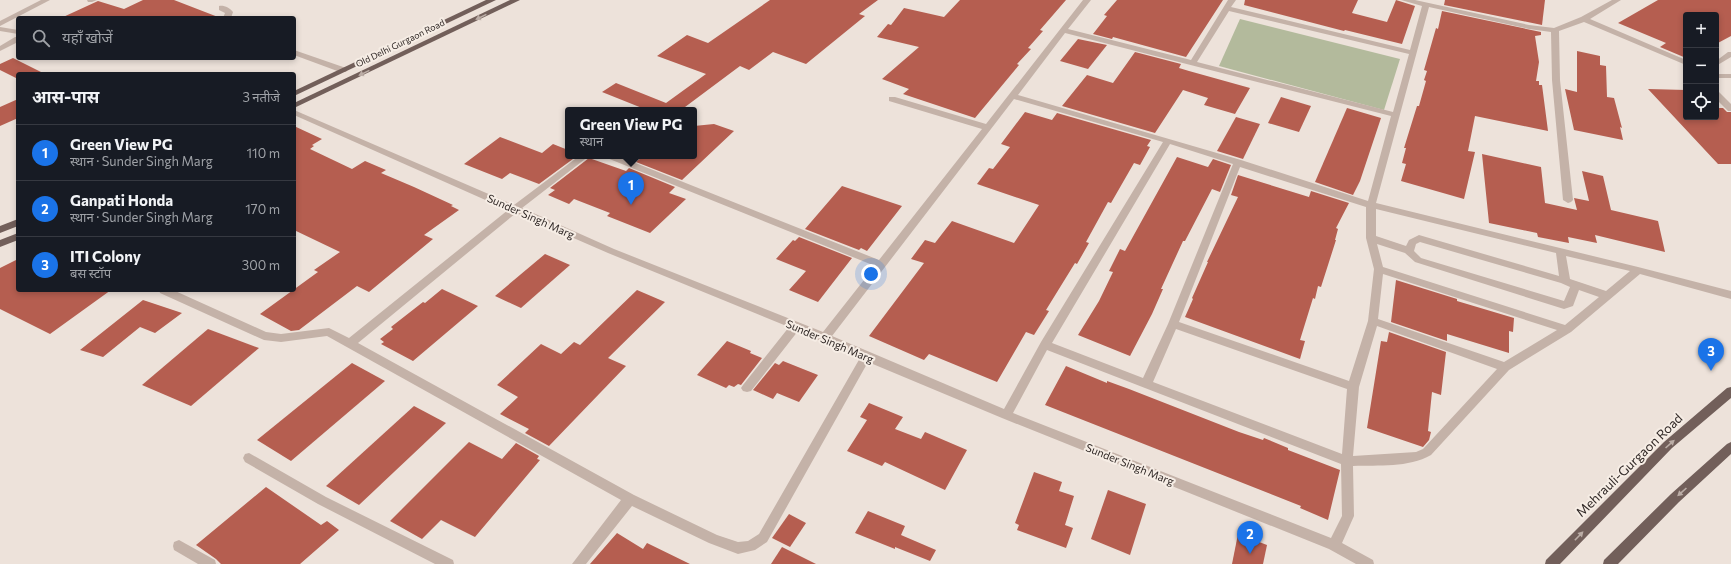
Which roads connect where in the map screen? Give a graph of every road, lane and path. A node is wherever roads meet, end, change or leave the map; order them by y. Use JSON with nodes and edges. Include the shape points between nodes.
{"nodes":[{"id":1,"x":46,"y":0,"type":"edge"},
{"id":2,"x":492,"y":0,"type":"edge"},
{"id":3,"x":516,"y":0,"type":"edge"},
{"id":4,"x":1087,"y":0,"type":"edge"},
{"id":5,"x":1232,"y":0,"type":"edge"},
{"id":6,"x":1405,"y":0,"type":"edge"},
{"id":7,"x":1617,"y":0,"type":"edge"},
{"id":8,"x":1426,"y":5,"type":"junction"},
{"id":9,"x":222,"y":8,"type":"dead end"},
{"id":10,"x":1227,"y":8,"type":"junction"},
{"id":11,"x":228,"y":16,"type":"edge"},
{"id":12,"x":1584,"y":19,"type":"junction"},
{"id":13,"x":0,"y":24,"type":"edge"},
{"id":14,"x":0,"y":29,"type":"edge"},
{"id":15,"x":1063,"y":30,"type":"junction"},
{"id":16,"x":1555,"y":30,"type":"junction"},
{"id":17,"x":16,"y":32,"type":"edge"},
{"id":18,"x":16,"y":40,"type":"edge"},
{"id":19,"x":0,"y":49,"type":"edge"},
{"id":20,"x":296,"y":53,"type":"edge"},
{"id":21,"x":1412,"y":53,"type":"junction"},
{"id":22,"x":1731,"y":54,"type":"edge"},
{"id":23,"x":1683,"y":62,"type":"edge"},
{"id":24,"x":1719,"y":62,"type":"edge"},
{"id":25,"x":1193,"y":64,"type":"junction"},
{"id":26,"x":343,"y":70,"type":"junction"},
{"id":27,"x":1719,"y":76,"type":"edge"},
{"id":28,"x":1731,"y":76,"type":"edge"},
{"id":29,"x":296,"y":93,"type":"edge"},
{"id":30,"x":1013,"y":96,"type":"junction"},
{"id":31,"x":1719,"y":96,"type":"edge"},
{"id":32,"x":892,"y":99,"type":"dead end"},
{"id":33,"x":1728,"y":102,"type":"edge"},
{"id":34,"x":296,"y":105,"type":"edge"},
{"id":35,"x":1731,"y":108,"type":"edge"},
{"id":36,"x":296,"y":113,"type":"edge"},
{"id":37,"x":1396,"y":115,"type":"junction"},
{"id":38,"x":988,"y":128,"type":"junction"},
{"id":39,"x":1168,"y":141,"type":"junction"},
{"id":40,"x":581,"y":159,"type":"edge"},
{"id":41,"x":617,"y":159,"type":"edge"},
{"id":42,"x":1238,"y":162,"type":"junction"},
{"id":43,"x":1568,"y":200,"type":"dead end"},
{"id":44,"x":1372,"y":205,"type":"junction"},
{"id":45,"x":515,"y":209,"type":"junction"},
{"id":46,"x":16,"y":223,"type":"edge"},
{"id":47,"x":0,"y":230,"type":"edge"},
{"id":48,"x":16,"y":238,"type":"edge"},
{"id":49,"x":1371,"y":238,"type":"junction"},
{"id":50,"x":0,"y":244,"type":"edge"},
{"id":51,"x":1409,"y":250,"type":"junction"},
{"id":52,"x":1561,"y":252,"type":"junction"},
{"id":53,"x":882,"y":265,"type":"junction"},
{"id":54,"x":1379,"y":270,"type":"junction"},
{"id":55,"x":1638,"y":270,"type":"junction"},
{"id":56,"x":1565,"y":281,"type":"junction"},
{"id":57,"x":1576,"y":285,"type":"junction"},
{"id":58,"x":168,"y":292,"type":"edge"},
{"id":59,"x":1731,"y":295,"type":"edge"},
{"id":60,"x":1608,"y":296,"type":"junction"},
{"id":61,"x":1372,"y":321,"type":"junction"},
{"id":62,"x":1173,"y":324,"type":"junction"},
{"id":63,"x":796,"y":326,"type":"junction"},
{"id":64,"x":1567,"y":329,"type":"junction"},
{"id":65,"x":825,"y":337,"type":"junction"},
{"id":66,"x":349,"y":344,"type":"junction"},
{"id":67,"x":1045,"y":345,"type":"junction"},
{"id":68,"x":866,"y":356,"type":"junction"},
{"id":69,"x":1505,"y":367,"type":"junction"},
{"id":70,"x":1146,"y":384,"type":"junction"},
{"id":71,"x":1353,"y":387,"type":"junction"},
{"id":72,"x":747,"y":388,"type":"dead end"},
{"id":73,"x":1731,"y":391,"type":"edge"},
{"id":74,"x":1006,"y":415,"type":"junction"},
{"id":75,"x":1731,"y":446,"type":"edge"},
{"id":76,"x":249,"y":458,"type":"dead end"},
{"id":77,"x":1347,"y":461,"type":"junction"},
{"id":78,"x":630,"y":498,"type":"junction"},
{"id":79,"x":1334,"y":545,"type":"junction"},
{"id":80,"x":179,"y":546,"type":"dead end"},
{"id":81,"x":210,"y":564,"type":"edge"},
{"id":82,"x":448,"y":564,"type":"edge"},
{"id":83,"x":578,"y":564,"type":"edge"},
{"id":84,"x":1368,"y":564,"type":"edge"},
{"id":85,"x":1551,"y":564,"type":"edge"},
{"id":86,"x":1609,"y":564,"type":"edge"}],
"edges":[{"from":1,"to":13,"type":"street"},
{"from":2,"to":26,"type":"main road","name":"Old Delhi Gurgaon Road"},
{"from":3,"to":34,"type":"main road","name":"Old Delhi Gurgaon Road","one_way":true},
{"from":4,"to":15,"type":"street"},
{"from":5,"to":10,"type":"street"},
{"from":6,"to":8,"type":"street"},
{"from":7,"to":12,"type":"street"},
{"from":8,"to":16,"type":"street"},
{"from":8,"to":21,"type":"street"},
{"from":9,"to":11,"type":"street","via":[[229,12]]},
{"from":10,"to":21,"type":"street"},
{"from":10,"to":25,"type":"street"},
{"from":12,"to":16,"type":"street"},
{"from":12,"to":23,"type":"street"},
{"from":14,"to":17,"type":"street"},
{"from":15,"to":25,"type":"street"},
{"from":15,"to":30,"type":"street"},
{"from":16,"to":43,"type":"street","via":[[1556,80]]},
{"from":18,"to":19,"type":"street"},
{"from":20,"to":26,"type":"street"},
{"from":21,"to":37,"type":"street"},
{"from":22,"to":24,"type":"street"},
{"from":25,"to":37,"type":"street"},
{"from":26,"to":29,"type":"main road","name":"Old Delhi Gurgaon Road"},
{"from":27,"to":28,"type":"street"},
{"from":30,"to":38,"type":"street"},
{"from":30,"to":39,"type":"street"},
{"from":31,"to":33,"type":"street"},
{"from":32,"to":38,"type":"street"},
{"from":33,"to":35,"type":"street"},
{"from":36,"to":45,"type":"street","name":"Sunder Singh Marg"},
{"from":37,"to":44,"type":"street"},
{"from":38,"to":53,"type":"street"},
{"from":39,"to":42,"type":"street"},
{"from":39,"to":67,"type":"street"},
{"from":40,"to":45,"type":"street"},
{"from":41,"to":53,"type":"street"},
{"from":42,"to":44,"type":"street"},
{"from":42,"to":62,"type":"street"},
{"from":44,"to":49,"type":"street"},
{"from":44,"to":52,"type":"street"},
{"from":45,"to":63,"type":"street","name":"Sunder Singh Marg"},
{"from":45,"to":66,"type":"street"},
{"from":46,"to":47,"type":"main road"},
{"from":48,"to":50,"type":"main road"},
{"from":49,"to":51,"type":"street"},
{"from":49,"to":54,"type":"street"},
{"from":51,"to":56,"type":"street","via":[[1412,242],[1419,238]]},
{"from":51,"to":57,"type":"street","via":[[1418,260],[1564,305],[1569,303]]},
{"from":52,"to":55,"type":"street"},
{"from":52,"to":56,"type":"street"},
{"from":53,"to":65,"type":"street"},
{"from":54,"to":61,"type":"street"},
{"from":54,"to":64,"type":"street"},
{"from":55,"to":59,"type":"street"},
{"from":55,"to":60,"type":"street"},
{"from":56,"to":57,"type":"street"},
{"from":57,"to":60,"type":"street"},
{"from":58,"to":66,"type":"street","via":[[264,336],[281,338],[330,332]]},
{"from":60,"to":64,"type":"street"},
{"from":61,"to":69,"type":"street"},
{"from":61,"to":71,"type":"street"},
{"from":62,"to":70,"type":"street"},
{"from":62,"to":71,"type":"street"},
{"from":63,"to":65,"type":"street","name":"Sunder Singh Marg"},
{"from":63,"to":72,"type":"street"},
{"from":64,"to":69,"type":"street"},
{"from":65,"to":68,"type":"street","name":"Sunder Singh Marg"},
{"from":66,"to":78,"type":"street"},
{"from":67,"to":70,"type":"street"},
{"from":67,"to":74,"type":"street"},
{"from":68,"to":74,"type":"street","name":"Sunder Singh Marg"},
{"from":68,"to":78,"type":"street","via":[[763,538],[750,546],[738,548],[713,539]]},
{"from":69,"to":77,"type":"street","via":[[1427,452],[1406,459]]},
{"from":70,"to":77,"type":"street"},
{"from":71,"to":77,"type":"street"},
{"from":85,"to":73,"type":"main road","name":"Mehrauli-Gurgaon Road","one_way":true,"via":[[1668,445]]},
{"from":74,"to":79,"type":"street","name":"Sunder Singh Marg"},
{"from":75,"to":86,"type":"main road","one_way":true},
{"from":76,"to":82,"type":"street","via":[[310,493]]},
{"from":77,"to":79,"type":"street","via":[[1348,516]]},
{"from":78,"to":83,"type":"street"},
{"from":79,"to":84,"type":"street","name":"Sunder Singh Marg"},
{"from":80,"to":81,"type":"street"}]}
